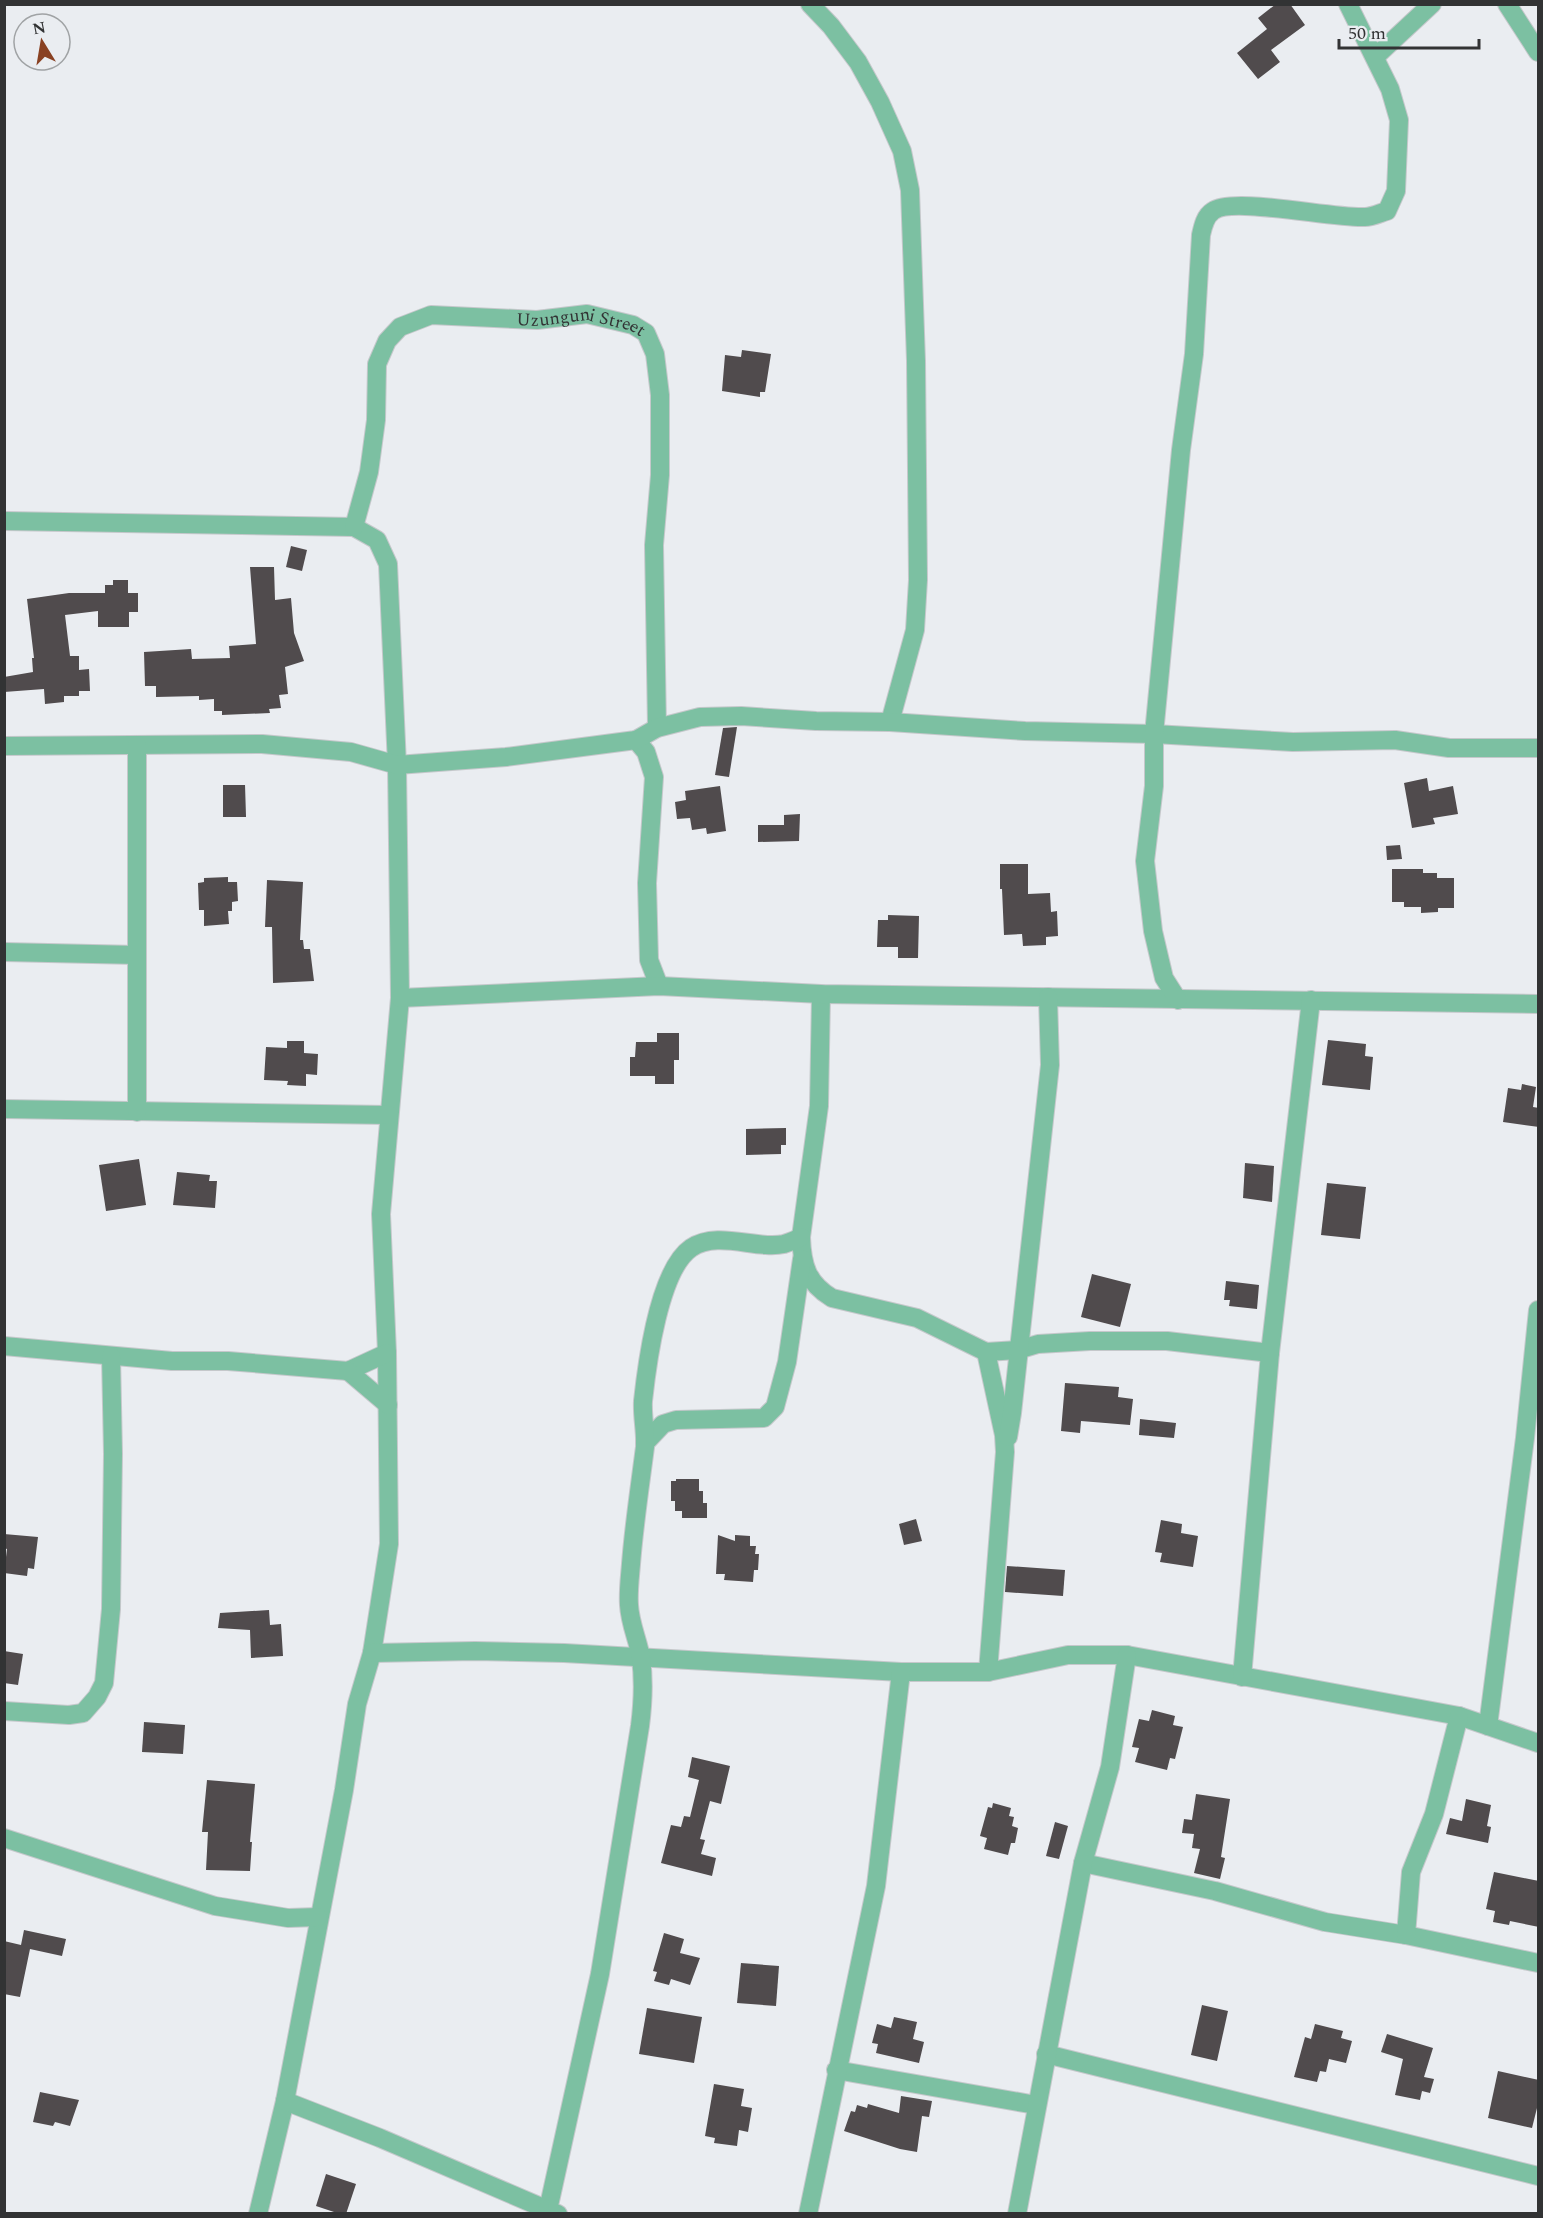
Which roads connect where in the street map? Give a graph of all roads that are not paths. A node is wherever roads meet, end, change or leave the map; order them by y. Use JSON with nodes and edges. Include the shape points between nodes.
{"nodes":[{"id":1,"x":810,"y":4,"type":"edge"},
{"id":2,"x":1348,"y":4,"type":"edge"},
{"id":3,"x":1432,"y":4,"type":"edge"},
{"id":4,"x":1507,"y":4,"type":"edge"},
{"id":5,"x":1539,"y":52,"type":"edge"},
{"id":6,"x":1376,"y":57,"type":"junction"},
{"id":7,"x":4,"y":521,"type":"edge"},
{"id":8,"x":354,"y":527,"type":"junction"},
{"id":9,"x":890,"y":722,"type":"junction"},
{"id":10,"x":657,"y":728,"type":"junction"},
{"id":11,"x":1154,"y":734,"type":"junction"},
{"id":12,"x":636,"y":740,"type":"junction"},
{"id":13,"x":137,"y":745,"type":"junction"},
{"id":14,"x":4,"y":746,"type":"edge"},
{"id":15,"x":1539,"y":748,"type":"edge"},
{"id":16,"x":397,"y":765,"type":"junction"},
{"id":17,"x":4,"y":952,"type":"edge"},
{"id":18,"x":137,"y":955,"type":"junction"},
{"id":19,"x":659,"y":986,"type":"junction"},
{"id":20,"x":821,"y":994,"type":"junction"},
{"id":21,"x":1048,"y":997,"type":"junction"},
{"id":22,"x":400,"y":998,"type":"junction"},
{"id":23,"x":1178,"y":1000,"type":"junction"},
{"id":24,"x":1311,"y":1000,"type":"junction"},
{"id":25,"x":1539,"y":1004,"type":"edge"},
{"id":26,"x":4,"y":1109,"type":"edge"},
{"id":27,"x":136,"y":1112,"type":"junction"},
{"id":28,"x":388,"y":1114,"type":"junction"},
{"id":29,"x":801,"y":1237,"type":"junction"},
{"id":30,"x":802,"y":1259,"type":"junction"},
{"id":31,"x":1539,"y":1310,"type":"edge"},
{"id":32,"x":4,"y":1346,"type":"edge"},
{"id":33,"x":1018,"y":1350,"type":"junction"},
{"id":34,"x":987,"y":1352,"type":"junction"},
{"id":35,"x":387,"y":1353,"type":"junction"},
{"id":36,"x":1270,"y":1353,"type":"junction"},
{"id":37,"x":111,"y":1356,"type":"junction"},
{"id":38,"x":348,"y":1371,"type":"junction"},
{"id":39,"x":388,"y":1405,"type":"junction"},
{"id":40,"x":645,"y":1443,"type":"junction"},
{"id":41,"x":1005,"y":1452,"type":"junction"},
{"id":42,"x":372,"y":1653,"type":"junction"},
{"id":43,"x":1127,"y":1655,"type":"junction"},
{"id":44,"x":640,"y":1656,"type":"junction"},
{"id":45,"x":901,"y":1672,"type":"junction"},
{"id":46,"x":988,"y":1672,"type":"junction"},
{"id":47,"x":1242,"y":1677,"type":"junction"},
{"id":48,"x":4,"y":1711,"type":"edge"},
{"id":49,"x":1459,"y":1716,"type":"junction"},
{"id":50,"x":1488,"y":1726,"type":"junction"},
{"id":51,"x":1539,"y":1743,"type":"edge"},
{"id":52,"x":4,"y":1838,"type":"edge"},
{"id":53,"x":1083,"y":1863,"type":"junction"},
{"id":54,"x":318,"y":1917,"type":"junction"},
{"id":55,"x":1406,"y":1935,"type":"junction"},
{"id":56,"x":1539,"y":1964,"type":"edge"},
{"id":57,"x":1046,"y":2054,"type":"junction"},
{"id":58,"x":836,"y":2070,"type":"junction"},
{"id":59,"x":285,"y":2101,"type":"junction"},
{"id":60,"x":1036,"y":2105,"type":"junction"},
{"id":61,"x":1539,"y":2176,"type":"edge"},
{"id":62,"x":553,"y":2212,"type":"edge"},
{"id":63,"x":258,"y":2214,"type":"edge"},
{"id":64,"x":808,"y":2214,"type":"edge"},
{"id":65,"x":1017,"y":2214,"type":"edge"}],
"edges":[{"from":1,"to":9,"type":"street","via":[[858,62],[880,102],[902,151],[910,190],[918,580],[915,630]]},
{"from":2,"to":6,"type":"street"},
{"from":3,"to":6,"type":"street"},
{"from":4,"to":5,"type":"street"},
{"from":6,"to":11,"type":"street","via":[[1399,120],[1396,191],[1387,211],[1347,217],[1233,206],[1213,210],[1205,220]]},
{"from":7,"to":8,"type":"street"},
{"from":8,"to":10,"type":"street","name":"Uzunguni Street","via":[[369,472],[376,420],[377,364],[387,341],[400,327],[431,315],[537,320],[587,314],[633,325],[646,333],[655,354],[660,395],[660,475],[654,545]]},
{"from":8,"to":16,"type":"street","via":[[377,540],[388,564]]},
{"from":9,"to":10,"type":"street","via":[[700,717]]},
{"from":9,"to":11,"type":"street"},
{"from":10,"to":12,"type":"street"},
{"from":11,"to":15,"type":"street","via":[[1293,742],[1395,740],[1449,748]]},
{"from":11,"to":23,"type":"street","via":[[1154,786],[1145,861],[1153,931],[1164,978]]},
{"from":12,"to":16,"type":"street","via":[[506,757]]},
{"from":12,"to":19,"type":"street","via":[[646,752],[654,777],[647,883],[649,960]]},
{"from":13,"to":14,"type":"street"},
{"from":13,"to":16,"type":"street","via":[[262,744],[351,752]]},
{"from":13,"to":18,"type":"street"},
{"from":16,"to":22,"type":"street"},
{"from":17,"to":18,"type":"street"},
{"from":18,"to":27,"type":"street"},
{"from":19,"to":20,"type":"street"},
{"from":19,"to":22,"type":"street"},
{"from":20,"to":21,"type":"street"},
{"from":20,"to":29,"type":"street","via":[[819,1106]]},
{"from":21,"to":23,"type":"street"},
{"from":21,"to":33,"type":"street","via":[[1050,1065]]},
{"from":22,"to":28,"type":"street"},
{"from":23,"to":24,"type":"street"},
{"from":24,"to":25,"type":"street"},
{"from":24,"to":36,"type":"street"},
{"from":26,"to":27,"type":"street"},
{"from":27,"to":28,"type":"street"},
{"from":28,"to":35,"type":"street","via":[[381,1214]]},
{"from":29,"to":30,"type":"street"},
{"from":29,"to":40,"type":"street","via":[[782,1244],[707,1241],[682,1255],[665,1287],[658,1317],[643,1404]]},
{"from":30,"to":34,"type":"street","via":[[811,1280],[832,1298],[918,1318]]},
{"from":30,"to":40,"type":"street","via":[[787,1362],[775,1407],[764,1418],[675,1420],[663,1424]]},
{"from":31,"to":50,"type":"street"},
{"from":32,"to":37,"type":"street"},
{"from":33,"to":34,"type":"street"},
{"from":33,"to":36,"type":"street","via":[[1069,1342],[1167,1341]]},
{"from":33,"to":41,"type":"street"},
{"from":34,"to":41,"type":"street"},
{"from":35,"to":38,"type":"street"},
{"from":35,"to":39,"type":"street"},
{"from":36,"to":47,"type":"street"},
{"from":37,"to":38,"type":"street"},
{"from":37,"to":48,"type":"street","via":[[111,1609],[104,1683],[98,1697],[83,1713]]},
{"from":38,"to":39,"type":"street"},
{"from":39,"to":42,"type":"street","via":[[389,1544]]},
{"from":40,"to":44,"type":"street","via":[[628,1604]]},
{"from":41,"to":46,"type":"street"},
{"from":42,"to":44,"type":"street","via":[[475,1651]]},
{"from":42,"to":54,"type":"street","via":[[357,1704]]},
{"from":43,"to":46,"type":"street","via":[[1068,1655]]},
{"from":43,"to":47,"type":"street"},
{"from":43,"to":53,"type":"street","via":[[1110,1767]]},
{"from":44,"to":45,"type":"street"},
{"from":44,"to":62,"type":"street","via":[[644,1692],[640,1726],[602,1962]]},
{"from":45,"to":46,"type":"street"},
{"from":45,"to":58,"type":"street","via":[[876,1886]]},
{"from":47,"to":49,"type":"street"},
{"from":49,"to":50,"type":"street"},
{"from":49,"to":55,"type":"street","via":[[1434,1814],[1411,1872]]},
{"from":50,"to":51,"type":"street"},
{"from":52,"to":54,"type":"street","via":[[215,1906],[288,1918]]},
{"from":53,"to":55,"type":"street","via":[[1215,1891],[1325,1922]]},
{"from":53,"to":57,"type":"street"},
{"from":54,"to":59,"type":"street"},
{"from":55,"to":56,"type":"street"},
{"from":57,"to":60,"type":"street"},
{"from":57,"to":61,"type":"street"},
{"from":58,"to":60,"type":"street"},
{"from":58,"to":64,"type":"street"},
{"from":59,"to":62,"type":"street"},
{"from":59,"to":63,"type":"street"},
{"from":60,"to":65,"type":"street"}]}
